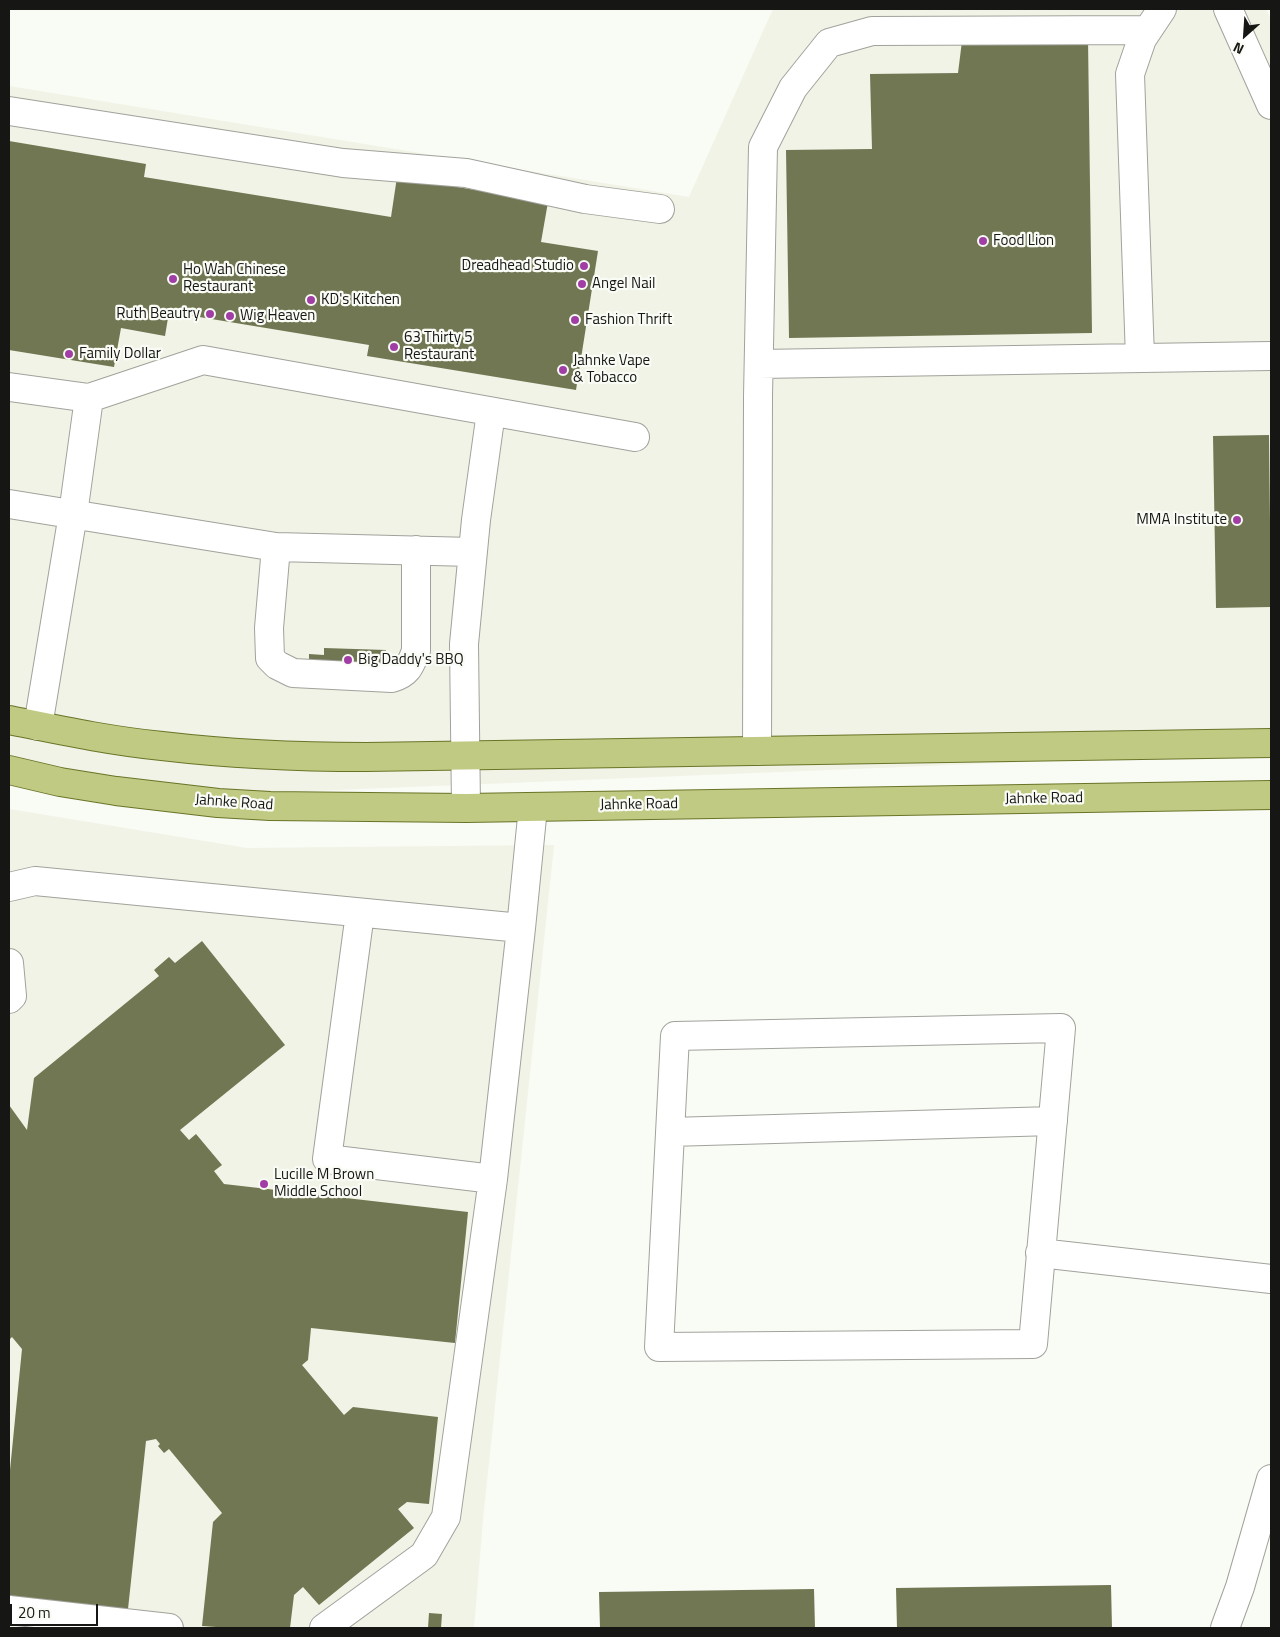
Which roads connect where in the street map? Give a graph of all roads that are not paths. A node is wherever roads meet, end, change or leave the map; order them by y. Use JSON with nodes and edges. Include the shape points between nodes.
{"nodes":[{"id":1,"x":1228,"y":9,"type":"edge"},
{"id":2,"x":1155,"y":19,"type":"edge"},
{"id":3,"x":1271,"y":105,"type":"edge"},
{"id":4,"x":9,"y":111,"type":"edge"},
{"id":5,"x":660,"y":209,"type":"dead end"},
{"id":6,"x":1271,"y":356,"type":"edge"},
{"id":7,"x":1140,"y":358,"type":"junction"},
{"id":8,"x":759,"y":364,"type":"junction"},
{"id":9,"x":9,"y":387,"type":"edge"},
{"id":10,"x":89,"y":398,"type":"junction"},
{"id":11,"x":491,"y":412,"type":"junction"},
{"id":12,"x":635,"y":437,"type":"dead end"},
{"id":13,"x":9,"y":504,"type":"edge"},
{"id":14,"x":73,"y":514,"type":"junction"},
{"id":15,"x":276,"y":547,"type":"junction"},
{"id":16,"x":416,"y":550,"type":"junction"},
{"id":17,"x":472,"y":552,"type":"junction"},
{"id":18,"x":9,"y":720,"type":"edge"},
{"id":19,"x":38,"y":726,"type":"junction"},
{"id":20,"x":1271,"y":743,"type":"edge"},
{"id":21,"x":757,"y":751,"type":"junction"},
{"id":22,"x":465,"y":755,"type":"junction"},
{"id":23,"x":9,"y":770,"type":"edge"},
{"id":24,"x":1271,"y":796,"type":"edge"},
{"id":25,"x":533,"y":807,"type":"junction"},
{"id":26,"x":466,"y":808,"type":"junction"},
{"id":27,"x":9,"y":887,"type":"edge"},
{"id":28,"x":360,"y":913,"type":"junction"},
{"id":29,"x":521,"y":928,"type":"junction"},
{"id":30,"x":9,"y":963,"type":"edge"},
{"id":31,"x":9,"y":999,"type":"edge"},
{"id":32,"x":1053,"y":1121,"type":"junction"},
{"id":33,"x":670,"y":1132,"type":"junction"},
{"id":34,"x":493,"y":1179,"type":"junction"},
{"id":35,"x":1040,"y":1253,"type":"junction"},
{"id":36,"x":1271,"y":1279,"type":"edge"},
{"id":37,"x":1271,"y":1479,"type":"edge"},
{"id":38,"x":9,"y":1610,"type":"edge"},
{"id":39,"x":169,"y":1628,"type":"edge"},
{"id":40,"x":324,"y":1628,"type":"edge"},
{"id":41,"x":1225,"y":1628,"type":"edge"}],
"edges":[{"from":1,"to":3,"type":"street"},
{"from":2,"to":7,"type":"street","via":[[1142,39],[1130,74]]},
{"from":2,"to":8,"type":"street","via":[[872,30],[829,43],[793,88],[763,147]]},
{"from":4,"to":5,"type":"street","via":[[343,163],[466,174],[584,199]]},
{"from":6,"to":7,"type":"street"},
{"from":7,"to":8,"type":"street"},
{"from":8,"to":21,"type":"street"},
{"from":9,"to":10,"type":"street"},
{"from":10,"to":11,"type":"street","via":[[203,360]]},
{"from":10,"to":14,"type":"street"},
{"from":11,"to":12,"type":"street"},
{"from":11,"to":17,"type":"street"},
{"from":13,"to":14,"type":"street"},
{"from":14,"to":15,"type":"street"},
{"from":14,"to":19,"type":"street"},
{"from":15,"to":16,"type":"street"},
{"from":15,"to":16,"type":"street","via":[[269,628],[270,658],[293,673],[392,678],[404,674],[416,651]]},
{"from":16,"to":17,"type":"street"},
{"from":17,"to":22,"type":"street","via":[[464,644]]},
{"from":18,"to":19,"type":"main road"},
{"from":19,"to":22,"type":"main road","via":[[160,746],[260,755]]},
{"from":20,"to":21,"type":"main road"},
{"from":21,"to":22,"type":"main road"},
{"from":22,"to":26,"type":"street"},
{"from":23,"to":26,"type":"main road","name":"Jahnke Road","via":[[116,791],[218,803]]},
{"from":24,"to":25,"type":"main road","name":"Jahnke Road"},
{"from":25,"to":26,"type":"main road","name":"Jahnke Road"},
{"from":25,"to":29,"type":"street"},
{"from":27,"to":28,"type":"street","via":[[35,881]]},
{"from":28,"to":29,"type":"street"},
{"from":28,"to":34,"type":"street","via":[[327,1159]]},
{"from":29,"to":34,"type":"street"},
{"from":30,"to":31,"type":"street","via":[[12,996]]},
{"from":32,"to":33,"type":"street"},
{"from":32,"to":33,"type":"street","via":[[1061,1028],[675,1036]]},
{"from":32,"to":35,"type":"street"},
{"from":33,"to":35,"type":"street","via":[[659,1347],[1033,1344]]},
{"from":34,"to":40,"type":"street","via":[[446,1517],[424,1555]]},
{"from":35,"to":36,"type":"street"},
{"from":37,"to":41,"type":"street"},
{"from":38,"to":39,"type":"street"}]}
